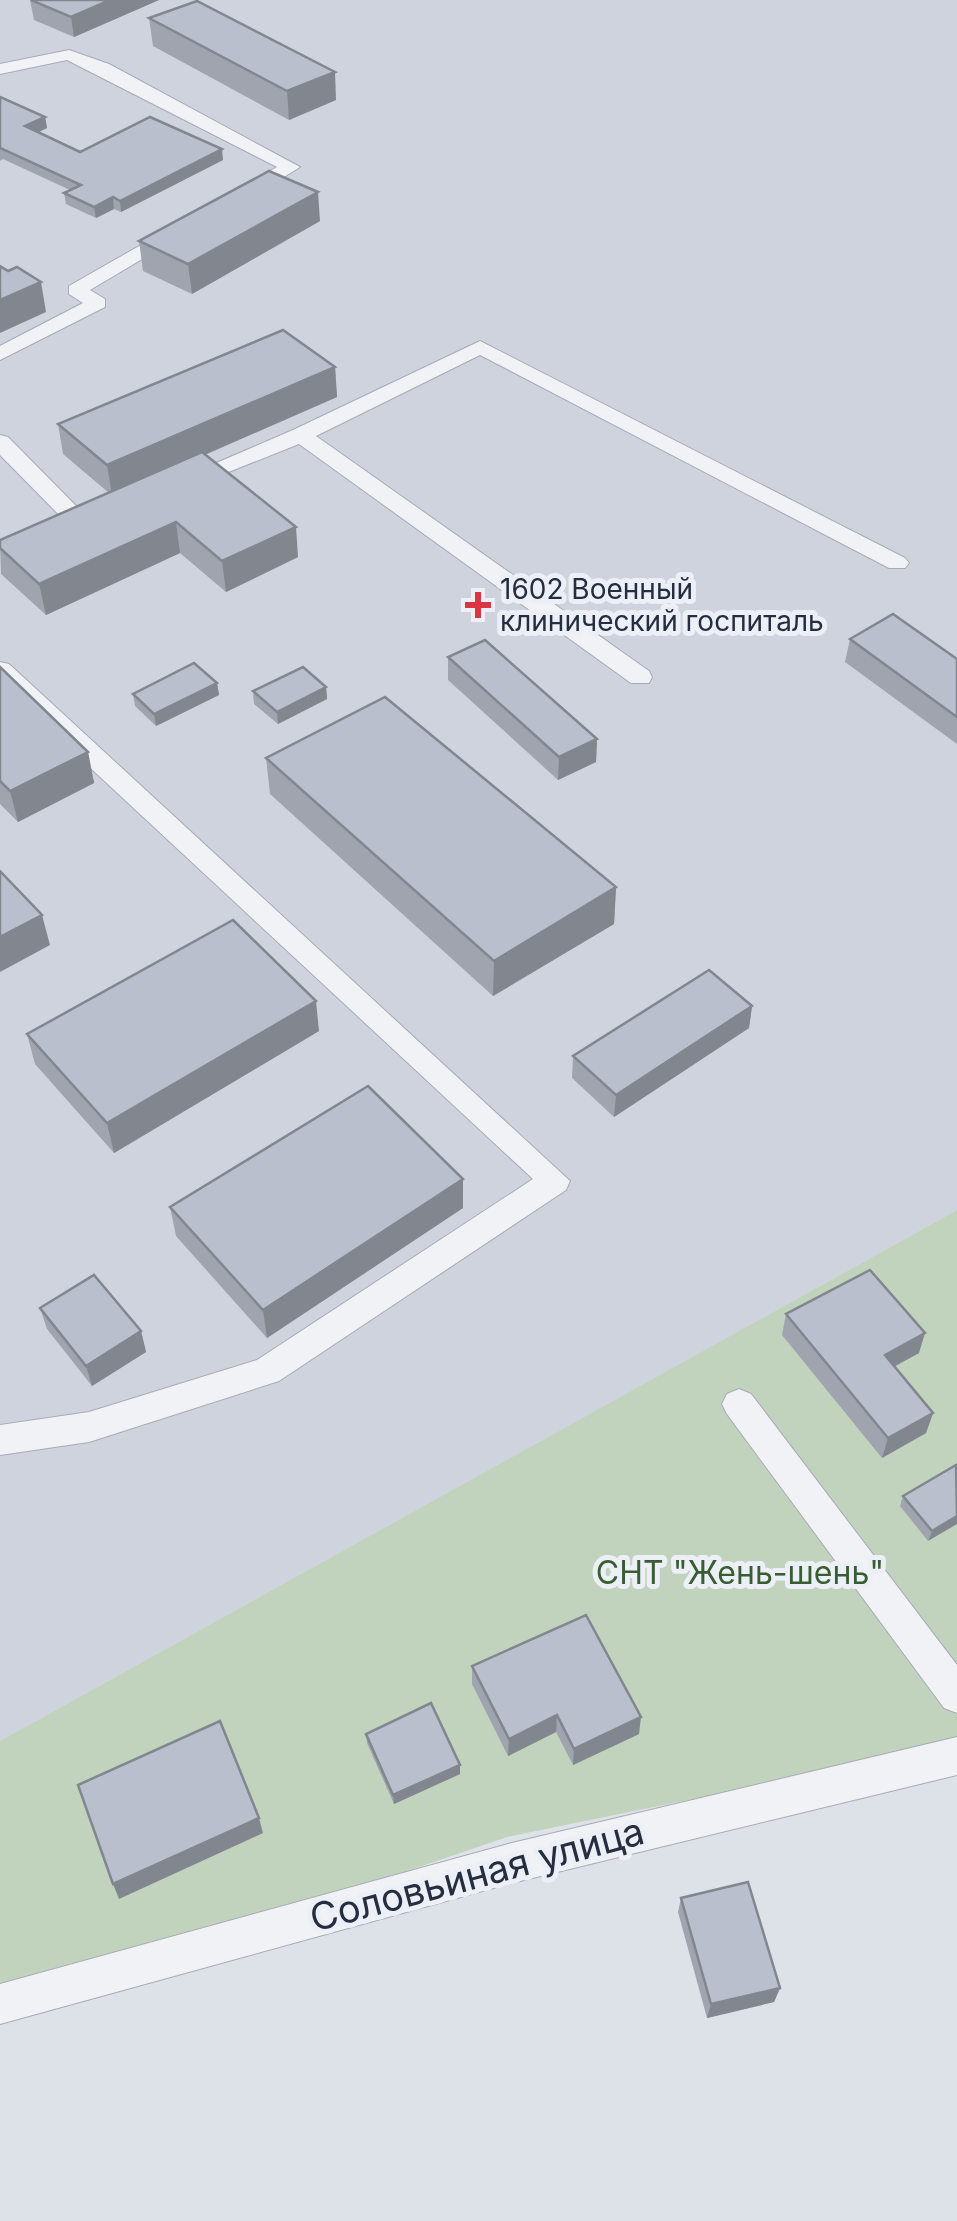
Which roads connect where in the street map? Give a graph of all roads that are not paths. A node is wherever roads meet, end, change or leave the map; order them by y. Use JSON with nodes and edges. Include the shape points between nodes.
{"nodes":[{"id":1,"x":0,"y":69,"type":"edge"},
{"id":2,"x":225,"y":205,"type":"edge"},
{"id":3,"x":192,"y":224,"type":"edge"},
{"id":4,"x":0,"y":354,"type":"edge"},
{"id":5,"x":301,"y":435,"type":"junction"},
{"id":6,"x":0,"y":442,"type":"edge"},
{"id":7,"x":154,"y":494,"type":"edge"},
{"id":8,"x":48,"y":537,"type":"edge"},
{"id":9,"x":897,"y":564,"type":"dead end"},
{"id":10,"x":0,"y":670,"type":"edge"},
{"id":11,"x":640,"y":678,"type":"dead end"},
{"id":12,"x":739,"y":1404,"type":"dead end"},
{"id":13,"x":0,"y":1440,"type":"edge"},
{"id":14,"x":957,"y":1695,"type":"edge"},
{"id":15,"x":957,"y":1756,"type":"edge"},
{"id":16,"x":0,"y":2004,"type":"edge"}],
"edges":[{"from":1,"to":2,"type":"lane","via":[[69,55],[292,167]]},
{"from":3,"to":4,"type":"lane","via":[[76,290],[98,303]]},
{"from":5,"to":7,"type":"lane"},
{"from":5,"to":9,"type":"lane","via":[[480,347]]},
{"from":5,"to":11,"type":"lane"},
{"from":6,"to":8,"type":"lane","via":[[90,520]]},
{"from":10,"to":13,"type":"lane","via":[[555,1181],[267,1371],[89,1426]]},
{"from":12,"to":14,"type":"lane"},
{"from":15,"to":16,"type":"lane","name":"Соловьиная улица","via":[[512,1863]]}]}
